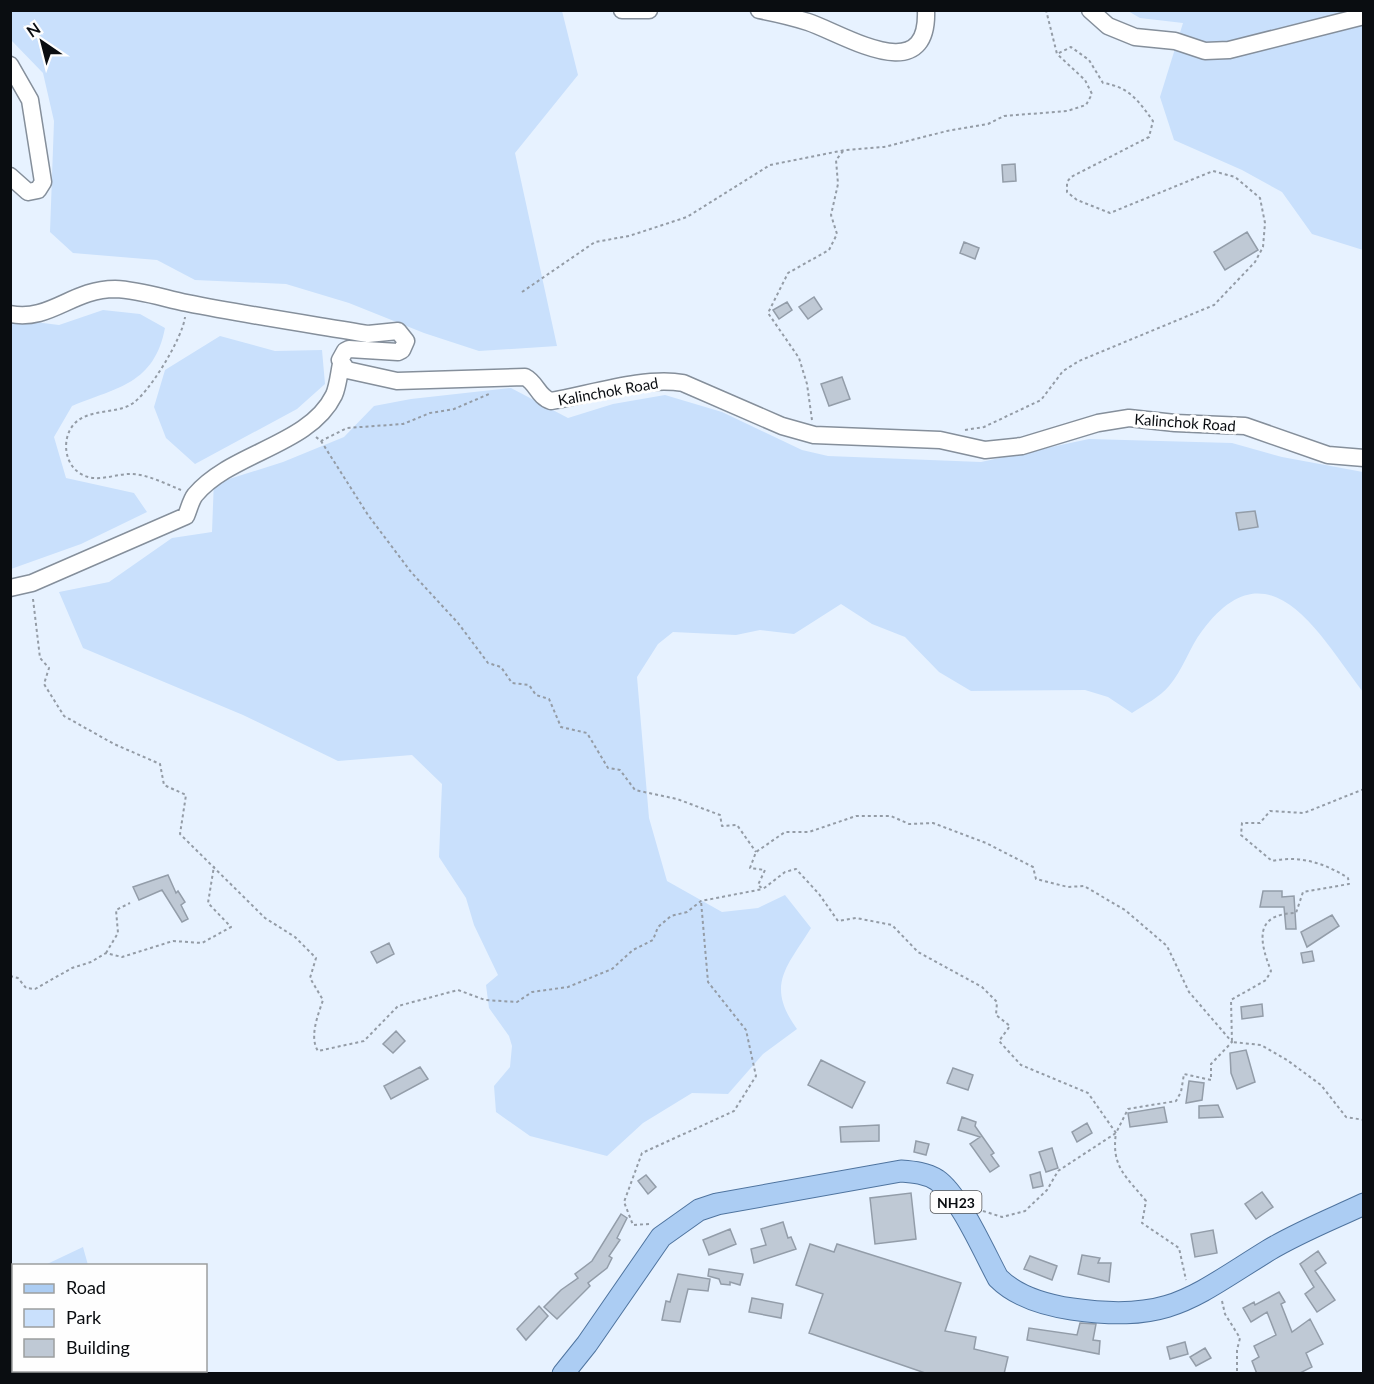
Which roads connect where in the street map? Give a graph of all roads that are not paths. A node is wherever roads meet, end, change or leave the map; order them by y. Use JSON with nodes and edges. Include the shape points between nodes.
{"nodes":[{"id":1,"x":622,"y":10,"type":"edge"},
{"id":2,"x":649,"y":10,"type":"edge"},
{"id":3,"x":759,"y":10,"type":"edge"},
{"id":4,"x":926,"y":10,"type":"edge"},
{"id":5,"x":1090,"y":10,"type":"edge"},
{"id":6,"x":1364,"y":16,"type":"edge"},
{"id":7,"x":10,"y":65,"type":"edge"},
{"id":8,"x":10,"y":176,"type":"edge"},
{"id":9,"x":10,"y":314,"type":"edge"},
{"id":10,"x":341,"y":364,"type":"junction"},
{"id":11,"x":1364,"y":458,"type":"edge"},
{"id":12,"x":10,"y":588,"type":"edge"},
{"id":13,"x":1364,"y":1204,"type":"edge"},
{"id":14,"x":563,"y":1374,"type":"edge"}],
"edges":[{"from":1,"to":2,"type":"street"},
{"from":3,"to":4,"type":"street","via":[[810,23],[865,48],[890,52],[906,51],[918,43],[926,32]]},
{"from":5,"to":6,"type":"street","via":[[1107,26],[1135,37],[1175,40],[1205,51],[1229,50]]},
{"from":7,"to":8,"type":"street","via":[[30,100],[43,182],[38,190],[28,192]]},
{"from":9,"to":10,"type":"street","via":[[34,316],[98,290],[136,291],[368,334],[398,331],[405,337],[405,346],[398,352],[349,349],[341,355]]},
{"from":10,"to":11,"type":"street","name":"Kalinchok Road","via":[[347,370],[397,381],[525,378],[551,401],[643,381],[669,381],[814,435],[940,440],[985,450],[1129,418],[1245,426],[1328,455]]},
{"from":10,"to":12,"type":"street","via":[[334,394],[324,410],[304,429],[237,461],[195,495],[186,516],[32,583]]},
{"from":13,"to":14,"type":"main road","number":"NH23","via":[[1272,1249],[1190,1299],[1129,1315],[1055,1307],[1009,1288],[998,1278],[961,1210],[938,1181],[925,1174],[901,1171],[717,1204],[699,1210],[661,1237]]}]}
